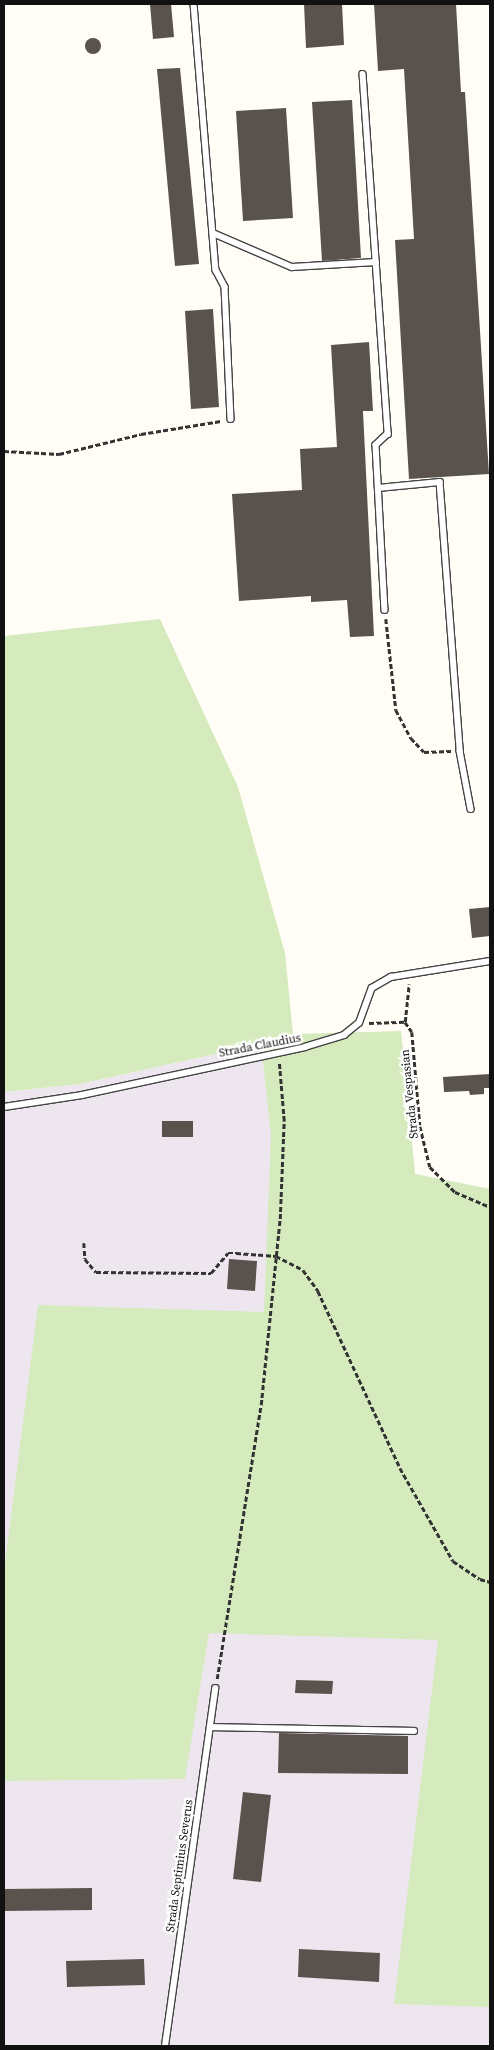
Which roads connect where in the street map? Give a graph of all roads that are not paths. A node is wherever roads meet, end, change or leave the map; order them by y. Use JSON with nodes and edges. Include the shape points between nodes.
{"nodes":[{"id":1,"x":194,"y":4,"type":"edge"},
{"id":2,"x":363,"y":74,"type":"dead end"},
{"id":3,"x":213,"y":233,"type":"junction"},
{"id":4,"x":376,"y":262,"type":"junction"},
{"id":5,"x":231,"y":419,"type":"road end"},
{"id":6,"x":378,"y":488,"type":"junction"},
{"id":7,"x":385,"y":610,"type":"road end"},
{"id":8,"x":471,"y":809,"type":"dead end"},
{"id":9,"x":490,"y":961,"type":"edge"},
{"id":10,"x":4,"y":1107,"type":"edge"},
{"id":11,"x":215,"y":1688,"type":"road end"},
{"id":12,"x":210,"y":1727,"type":"junction"},
{"id":13,"x":414,"y":1731,"type":"dead end"},
{"id":14,"x":165,"y":2046,"type":"edge"}],
"edges":[{"from":1,"to":3,"type":"lane"},
{"from":2,"to":4,"type":"lane"},
{"from":3,"to":4,"type":"lane","via":[[292,267]]},
{"from":3,"to":5,"type":"lane","via":[[216,270],[225,287]]},
{"from":4,"to":6,"type":"lane","via":[[388,434],[376,445]]},
{"from":6,"to":7,"type":"lane"},
{"from":6,"to":8,"type":"lane","via":[[440,482],[460,751]]},
{"from":9,"to":10,"type":"lane","name":"Strada Claudius","via":[[391,977],[372,988],[359,1023],[344,1035],[82,1094]]},
{"from":11,"to":12,"type":"lane","name":"Strada Septimius Severus"},
{"from":12,"to":13,"type":"lane"},
{"from":12,"to":14,"type":"lane","name":"Strada Septimius Severus"}]}
